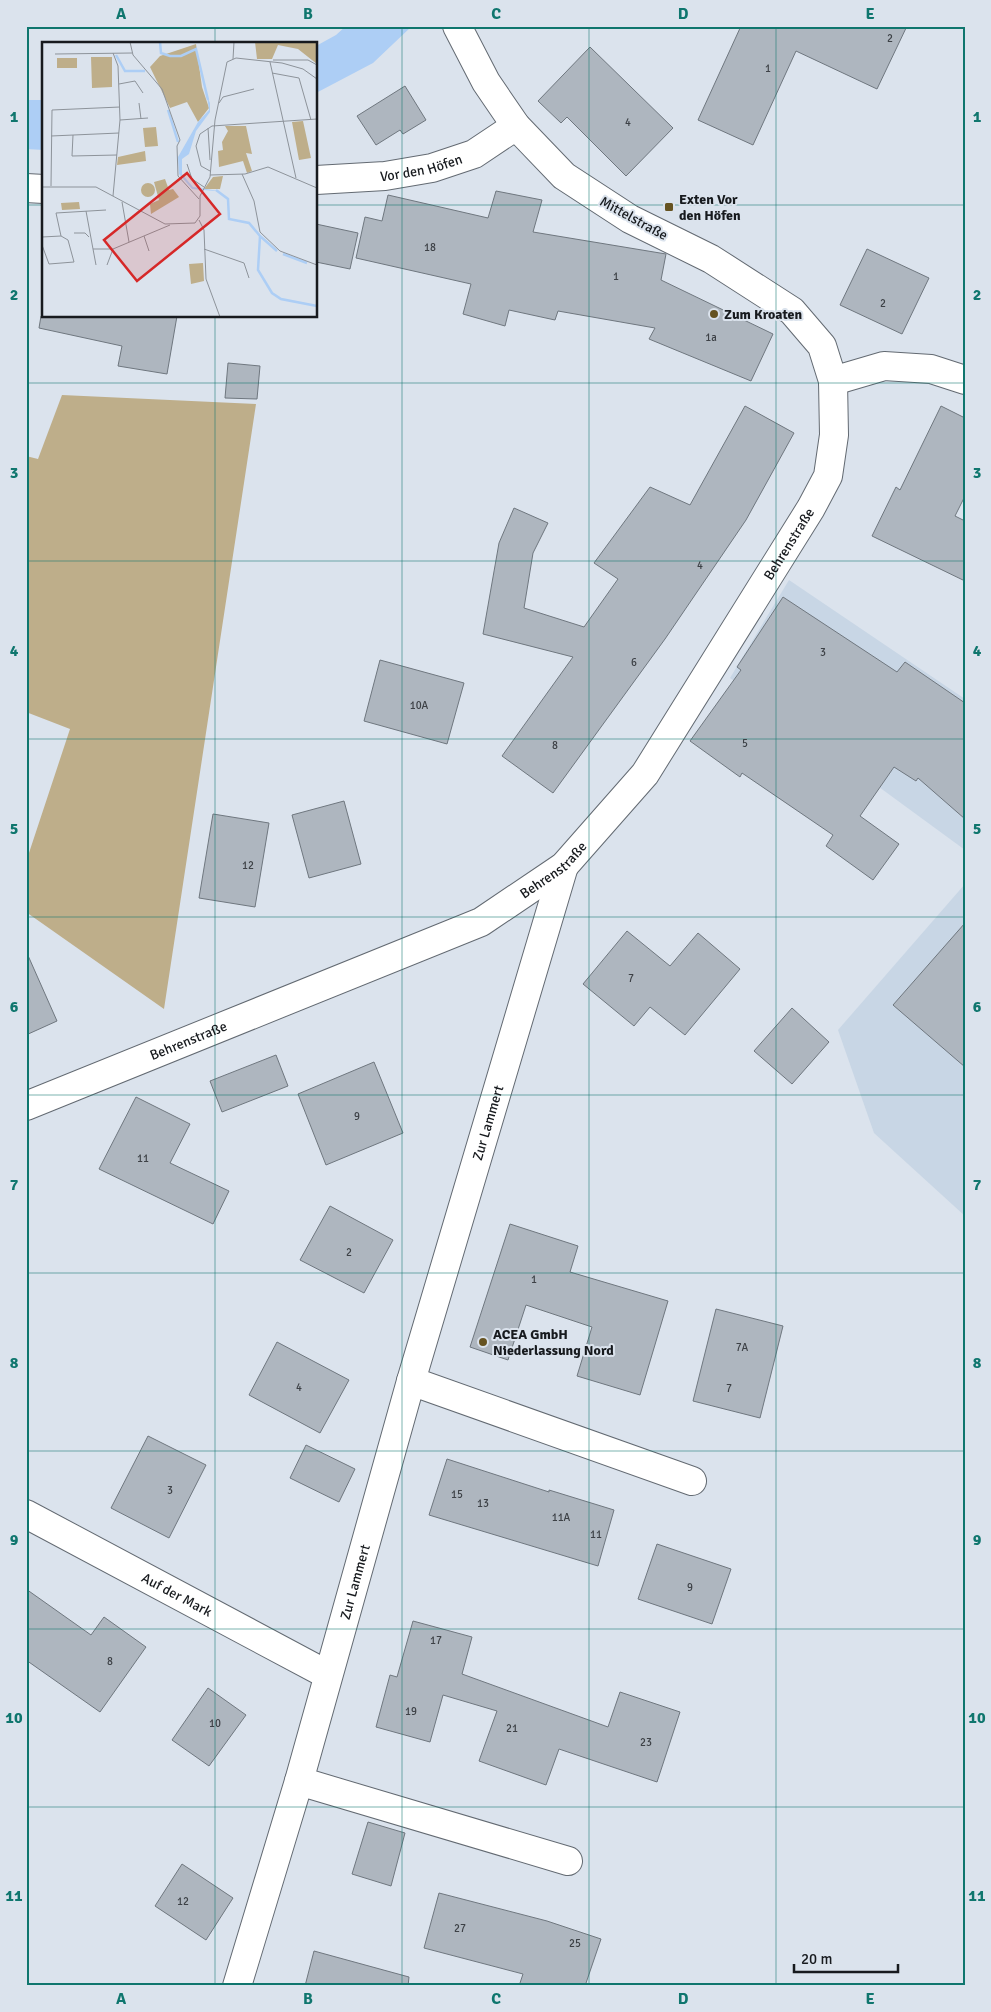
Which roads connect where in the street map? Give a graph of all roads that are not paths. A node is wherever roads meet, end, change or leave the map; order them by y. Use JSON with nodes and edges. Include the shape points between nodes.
{"nodes":[{"id":1,"x":457,"y":26,"type":"edge"},
{"id":2,"x":516,"y":126,"type":"junction"},
{"id":3,"x":318,"y":180,"type":"edge"},
{"id":4,"x":26,"y":188,"type":"edge"},
{"id":5,"x":42,"y":189,"type":"edge"},
{"id":6,"x":965,"y":380,"type":"edge"},
{"id":7,"x":833,"y":381,"type":"junction"},
{"id":8,"x":564,"y":866,"type":"junction"},
{"id":9,"x":26,"y":1106,"type":"edge"},
{"id":10,"x":412,"y":1381,"type":"junction"},
{"id":11,"x":692,"y":1481,"type":"dead end"},
{"id":12,"x":26,"y":1514,"type":"edge"},
{"id":13,"x":328,"y":1674,"type":"junction"},
{"id":14,"x":299,"y":1781,"type":"junction"},
{"id":15,"x":568,"y":1861,"type":"dead end"},
{"id":16,"x":237,"y":1986,"type":"edge"}],
"edges":[{"from":1,"to":2,"type":"street","name":"Mittelstraße","via":[[486,82]]},
{"from":2,"to":3,"type":"street","name":"Vor den Höfen","via":[[474,154],[432,168],[385,176]]},
{"from":2,"to":7,"type":"street","name":"Mittelstraße","via":[[564,176],[630,219],[712,259],[792,311],[822,346]]},
{"from":4,"to":5,"type":"street"},
{"from":6,"to":7,"type":"street","via":[[931,369],[884,366]]},
{"from":7,"to":8,"type":"street","name":"Behrenstraße","via":[[834,435],[828,476],[645,774]]},
{"from":8,"to":9,"type":"street","name":"Behrenstraße","via":[[481,922]]},
{"from":8,"to":10,"type":"street","name":"Zur Lammert"},
{"from":10,"to":11,"type":"street"},
{"from":10,"to":13,"type":"street","name":"Zur Lammert"},
{"from":12,"to":13,"type":"street","name":"Auf der Mark"},
{"from":13,"to":14,"type":"street","name":"Zur Lammert"},
{"from":14,"to":15,"type":"street"},
{"from":14,"to":16,"type":"street","name":"Zur Lammert"}]}
